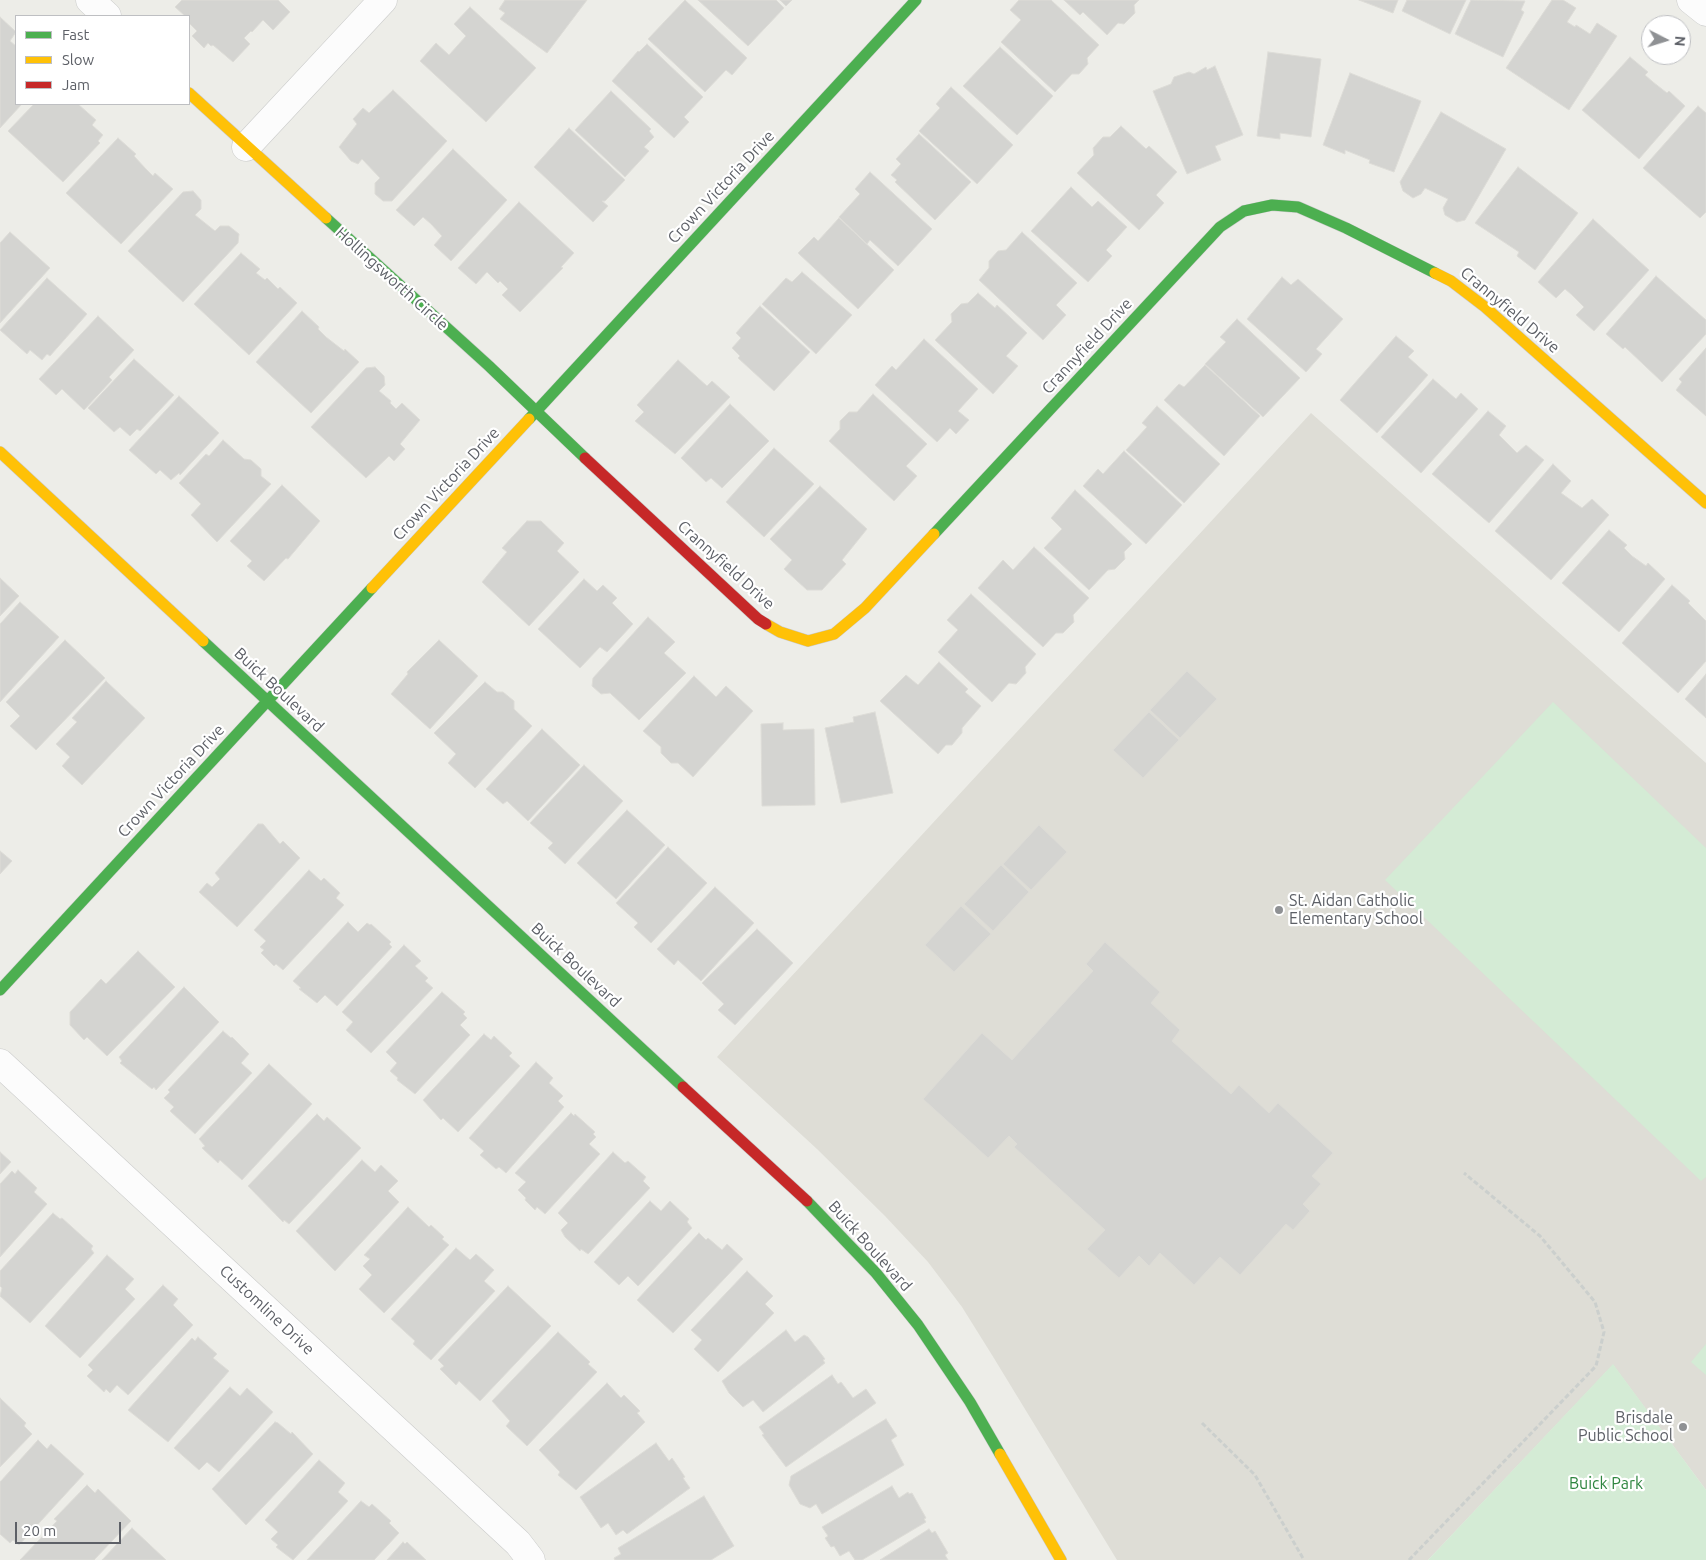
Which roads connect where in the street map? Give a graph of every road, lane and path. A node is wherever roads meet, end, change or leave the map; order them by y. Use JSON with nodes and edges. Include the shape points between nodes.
{"nodes":[{"id":1,"x":90,"y":0,"type":"edge"},
{"id":2,"x":383,"y":0,"type":"edge"},
{"id":3,"x":916,"y":0,"type":"edge"},
{"id":4,"x":1691,"y":0,"type":"edge"},
{"id":5,"x":1706,"y":12,"type":"edge"},
{"id":6,"x":106,"y":15,"type":"edge"},
{"id":7,"x":190,"y":94,"type":"edge"},
{"id":8,"x":246,"y":147,"type":"junction"},
{"id":9,"x":536,"y":412,"type":"junction"},
{"id":10,"x":0,"y":452,"type":"edge"},
{"id":11,"x":1706,"y":502,"type":"edge"},
{"id":12,"x":267,"y":701,"type":"junction"},
{"id":13,"x":0,"y":990,"type":"edge"},
{"id":14,"x":0,"y":1063,"type":"edge"},
{"id":15,"x":1464,"y":1173,"type":"dead end"},
{"id":16,"x":1202,"y":1422,"type":"dead end"},
{"id":17,"x":531,"y":1560,"type":"edge"},
{"id":18,"x":1061,"y":1560,"type":"edge"},
{"id":19,"x":1304,"y":1560,"type":"edge"},
{"id":20,"x":1409,"y":1560,"type":"edge"}],
"edges":[{"from":1,"to":6,"type":"street"},
{"from":2,"to":8,"type":"street"},
{"from":3,"to":9,"type":"street","name":"Crown Victoria Drive"},
{"from":4,"to":5,"type":"street"},
{"from":7,"to":8,"type":"street","name":"Hollingsworth Circle"},
{"from":8,"to":9,"type":"street","name":"Hollingsworth Circle"},
{"from":9,"to":11,"type":"street","name":"Crannyfield Drive","via":[[758,619],[780,632],[808,641],[834,634],[865,608],[1220,227],[1244,211],[1272,205],[1298,207],[1451,281],[1485,307]]},
{"from":9,"to":12,"type":"street","name":"Crown Victoria Drive"},
{"from":10,"to":12,"type":"street","name":"Buick Boulevard"},
{"from":12,"to":13,"type":"street","name":"Crown Victoria Drive"},
{"from":12,"to":18,"type":"street","name":"Buick Boulevard","via":[[826,1219],[870,1266],[918,1325],[970,1402]]},
{"from":14,"to":17,"type":"street","name":"Customline Drive","via":[[518,1543]]},
{"from":15,"to":20,"type":"path","via":[[1540,1236],[1595,1302],[1604,1332],[1596,1366]]},
{"from":16,"to":19,"type":"path","via":[[1255,1475]]}]}
